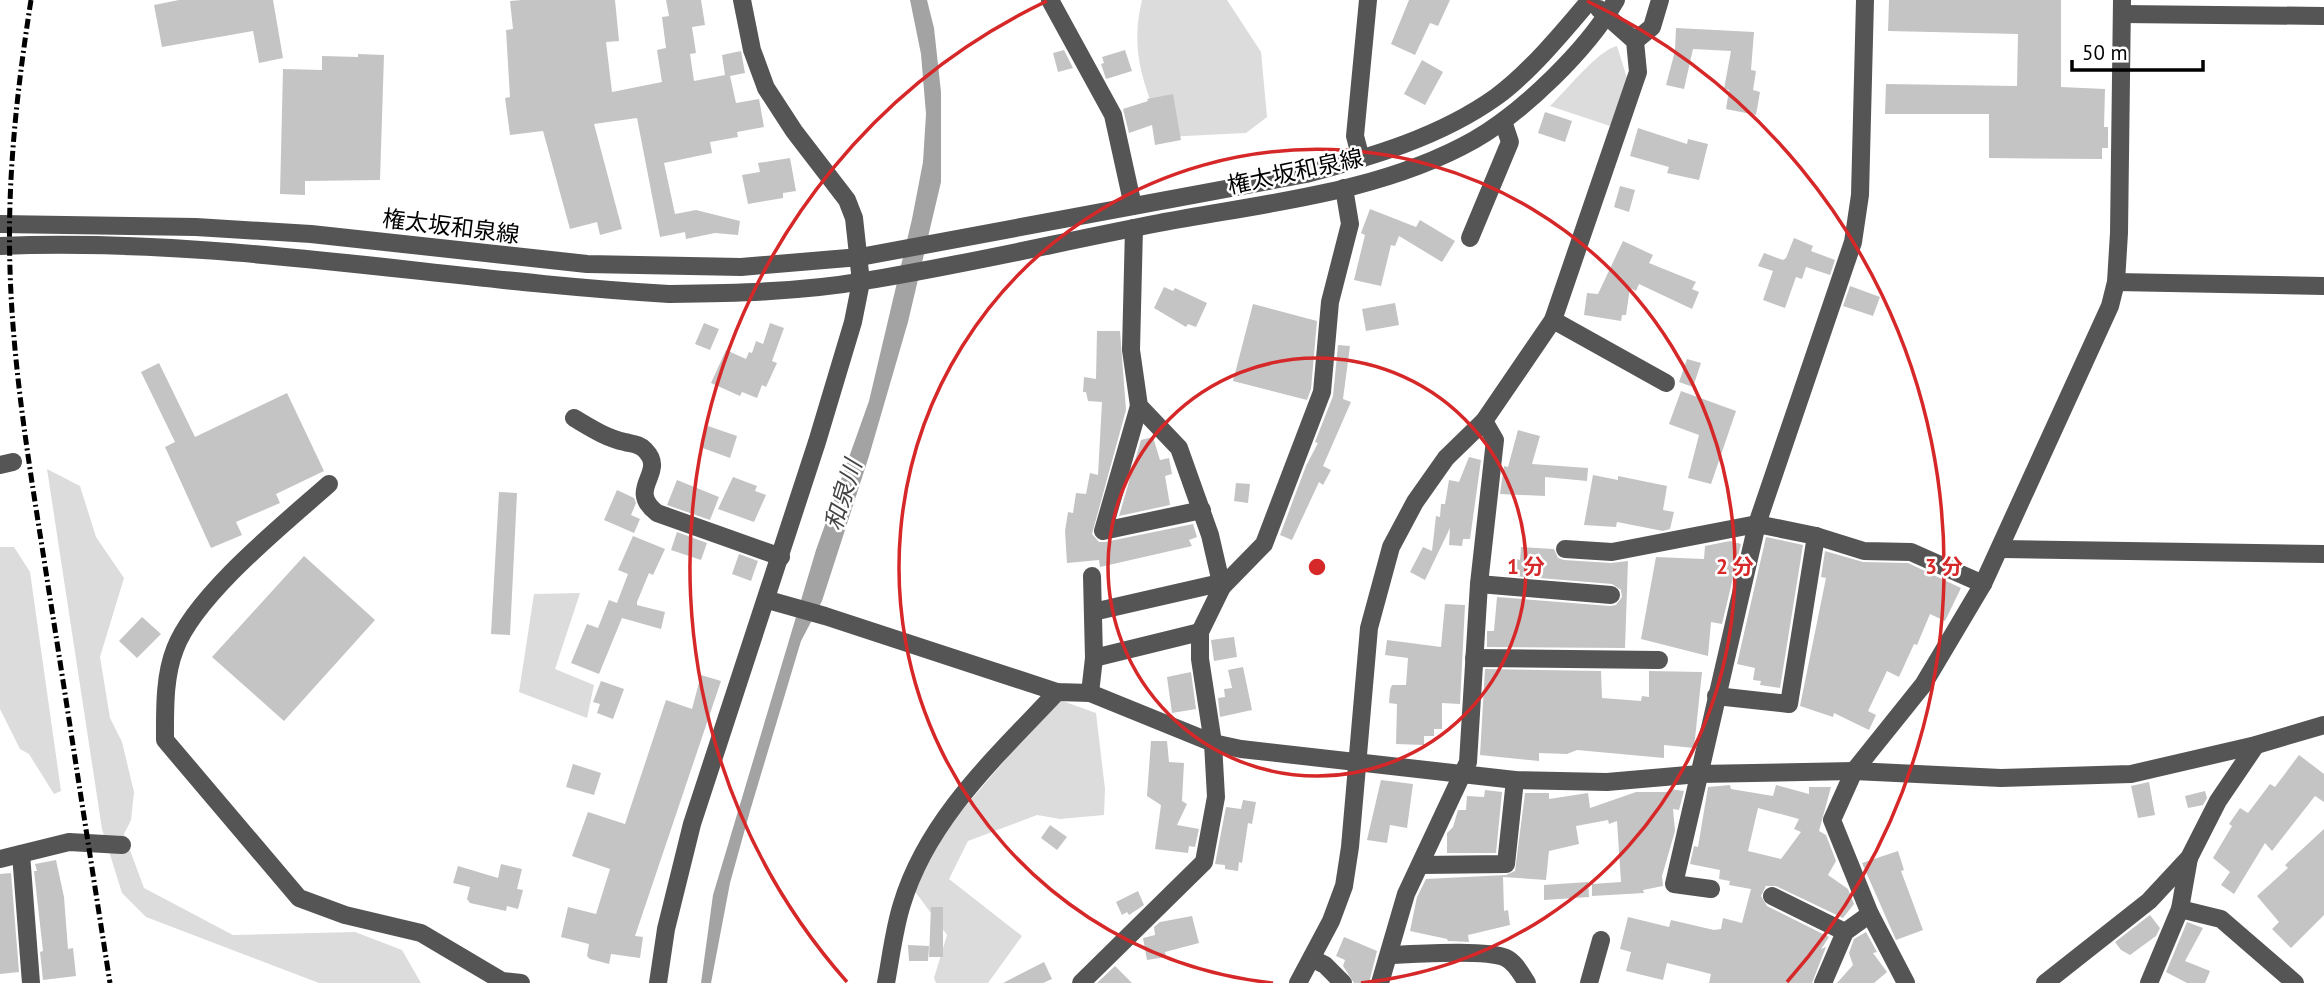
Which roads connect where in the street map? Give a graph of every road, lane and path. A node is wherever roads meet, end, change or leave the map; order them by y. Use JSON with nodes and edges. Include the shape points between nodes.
{"nodes":[{"id":1,"x":742,"y":0,"type":"edge"},
{"id":2,"x":1050,"y":0,"type":"edge"},
{"id":3,"x":1368,"y":0,"type":"edge"},
{"id":4,"x":1589,"y":0,"type":"edge"},
{"id":5,"x":1660,"y":0,"type":"edge"},
{"id":6,"x":1865,"y":0,"type":"edge"},
{"id":7,"x":2122,"y":7,"type":"edge"},
{"id":8,"x":1611,"y":8,"type":"edge"},
{"id":9,"x":2324,"y":16,"type":"edge"},
{"id":10,"x":1635,"y":41,"type":"junction"},
{"id":11,"x":1503,"y":121,"type":"junction"},
{"id":12,"x":1361,"y":159,"type":"junction"},
{"id":13,"x":1344,"y":188,"type":"junction"},
{"id":14,"x":1133,"y":206,"type":"junction"},
{"id":15,"x":0,"y":224,"type":"edge"},
{"id":16,"x":1134,"y":228,"type":"junction"},
{"id":17,"x":1470,"y":238,"type":"dead end"},
{"id":18,"x":0,"y":246,"type":"edge"},
{"id":19,"x":860,"y":257,"type":"junction"},
{"id":20,"x":861,"y":282,"type":"junction"},
{"id":21,"x":2116,"y":282,"type":"junction"},
{"id":22,"x":2324,"y":286,"type":"edge"},
{"id":23,"x":1553,"y":320,"type":"junction"},
{"id":24,"x":1666,"y":383,"type":"dead end"},
{"id":25,"x":1139,"y":406,"type":"junction"},
{"id":26,"x":574,"y":418,"type":"dead end"},
{"id":27,"x":1484,"y":421,"type":"junction"},
{"id":28,"x":329,"y":484,"type":"dead end"},
{"id":29,"x":1202,"y":510,"type":"junction"},
{"id":30,"x":1757,"y":524,"type":"junction"},
{"id":31,"x":1816,"y":536,"type":"junction"},
{"id":32,"x":1565,"y":549,"type":"dead end"},
{"id":33,"x":2002,"y":549,"type":"junction"},
{"id":34,"x":2324,"y":554,"type":"edge"},
{"id":35,"x":782,"y":557,"type":"junction"},
{"id":36,"x":1092,"y":576,"type":"dead end"},
{"id":37,"x":1479,"y":584,"type":"junction"},
{"id":38,"x":1983,"y":584,"type":"junction"},
{"id":39,"x":1221,"y":585,"type":"junction"},
{"id":40,"x":1611,"y":595,"type":"dead end"},
{"id":41,"x":777,"y":602,"type":"junction"},
{"id":42,"x":1093,"y":612,"type":"junction"},
{"id":43,"x":1200,"y":632,"type":"junction"},
{"id":44,"x":1094,"y":658,"type":"junction"},
{"id":45,"x":1474,"y":658,"type":"junction"},
{"id":46,"x":1659,"y":660,"type":"dead end"},
{"id":47,"x":1056,"y":692,"type":"junction"},
{"id":48,"x":1090,"y":693,"type":"junction"},
{"id":49,"x":1716,"y":696,"type":"junction"},
{"id":50,"x":2324,"y":725,"type":"edge"},
{"id":51,"x":1213,"y":743,"type":"junction"},
{"id":52,"x":2256,"y":746,"type":"junction"},
{"id":53,"x":1358,"y":764,"type":"junction"},
{"id":54,"x":1854,"y":771,"type":"junction"},
{"id":55,"x":1464,"y":774,"type":"junction"},
{"id":56,"x":1699,"y":774,"type":"junction"},
{"id":57,"x":1515,"y":780,"type":"junction"},
{"id":58,"x":122,"y":845,"type":"dead end"},
{"id":59,"x":21,"y":854,"type":"junction"},
{"id":60,"x":2189,"y":858,"type":"junction"},
{"id":61,"x":0,"y":859,"type":"edge"},
{"id":62,"x":1421,"y":865,"type":"junction"},
{"id":63,"x":1711,"y":889,"type":"dead end"},
{"id":64,"x":1772,"y":896,"type":"dead end"},
{"id":65,"x":2180,"y":909,"type":"junction"},
{"id":66,"x":1870,"y":914,"type":"junction"},
{"id":67,"x":1844,"y":932,"type":"junction"},
{"id":68,"x":1601,"y":940,"type":"dead end"},
{"id":69,"x":1391,"y":954,"type":"junction"},
{"id":70,"x":1313,"y":959,"type":"junction"},
{"id":71,"x":31,"y":983,"type":"edge"},
{"id":72,"x":521,"y":983,"type":"edge"},
{"id":73,"x":658,"y":983,"type":"edge"},
{"id":74,"x":886,"y":983,"type":"edge"},
{"id":75,"x":1082,"y":983,"type":"edge"},
{"id":76,"x":1298,"y":983,"type":"edge"},
{"id":77,"x":1343,"y":983,"type":"edge"},
{"id":78,"x":1380,"y":983,"type":"edge"},
{"id":79,"x":1527,"y":983,"type":"edge"},
{"id":80,"x":1589,"y":983,"type":"edge"},
{"id":81,"x":1823,"y":983,"type":"edge"},
{"id":82,"x":1906,"y":983,"type":"edge"},
{"id":83,"x":2045,"y":983,"type":"edge"},
{"id":84,"x":2149,"y":983,"type":"edge"},
{"id":85,"x":2295,"y":983,"type":"edge"}],
"edges":[{"from":1,"to":19,"type":"street","via":[[762,79],[794,131],[847,200]]},
{"from":2,"to":14,"type":"street","via":[[1112,115]]},
{"from":3,"to":12,"type":"street","via":[[1355,136]]},
{"from":4,"to":8,"type":"street"},
{"from":4,"to":12,"type":"street","name":"権太坂和泉線","via":[[1497,96],[1460,118]]},
{"from":5,"to":10,"type":"street","via":[[1652,27]]},
{"from":6,"to":30,"type":"street","via":[[1860,195],[1853,242]]},
{"from":7,"to":9,"type":"street"},
{"from":7,"to":21,"type":"street"},
{"from":8,"to":10,"type":"street"},
{"from":8,"to":11,"type":"street","name":"権太坂和泉線","via":[[1539,92]]},
{"from":10,"to":23,"type":"street","via":[[1638,72]]},
{"from":11,"to":13,"type":"street","name":"権太坂和泉線","via":[[1429,162]]},
{"from":11,"to":17,"type":"street","via":[[1510,142]]},
{"from":12,"to":14,"type":"street","name":"権太坂和泉線","via":[[1306,174]]},
{"from":13,"to":16,"type":"street","name":"権太坂和泉線"},
{"from":13,"to":39,"type":"street","via":[[1350,224],[1330,302],[1322,392],[1264,544]]},
{"from":14,"to":19,"type":"street","name":"権太坂和泉線"},
{"from":15,"to":19,"type":"street","name":"権太坂和泉線","via":[[311,234],[500,257],[674,268]]},
{"from":16,"to":20,"type":"street","name":"権太坂和泉線"},
{"from":16,"to":25,"type":"street","via":[[1132,351]]},
{"from":18,"to":20,"type":"street","name":"権太坂和泉線","via":[[144,245],[245,251],[669,294]]},
{"from":19,"to":20,"type":"street"},
{"from":20,"to":35,"type":"street"},
{"from":21,"to":22,"type":"street"},
{"from":21,"to":33,"type":"street","via":[[2110,306]]},
{"from":23,"to":24,"type":"street"},
{"from":23,"to":27,"type":"street"},
{"from":25,"to":29,"type":"street","via":[[1179,447]]},
{"from":25,"to":29,"type":"street","via":[[1103,531]]},
{"from":26,"to":35,"type":"street","via":[[609,439],[647,451],[653,469],[643,493],[645,503],[657,513]]},
{"from":27,"to":37,"type":"street","via":[[1495,440]]},
{"from":27,"to":53,"type":"street","via":[[1438,469],[1391,547],[1369,628]]},
{"from":28,"to":72,"type":"street","via":[[247,558],[189,621],[168,673],[165,740],[299,898],[345,915],[421,933],[502,981]]},
{"from":29,"to":39,"type":"street"},
{"from":30,"to":31,"type":"street"},
{"from":30,"to":32,"type":"street","via":[[1612,552]]},
{"from":30,"to":49,"type":"street"},
{"from":31,"to":38,"type":"street","via":[[1864,551],[1911,552]]},
{"from":31,"to":49,"type":"street","via":[[1788,704]]},
{"from":33,"to":34,"type":"street"},
{"from":33,"to":38,"type":"street"},
{"from":35,"to":41,"type":"street"},
{"from":36,"to":42,"type":"street"},
{"from":37,"to":40,"type":"street"},
{"from":37,"to":45,"type":"street"},
{"from":38,"to":54,"type":"street","via":[[1923,684]]},
{"from":39,"to":42,"type":"street"},
{"from":39,"to":43,"type":"street"},
{"from":41,"to":47,"type":"street"},
{"from":41,"to":73,"type":"street","via":[[692,824]]},
{"from":42,"to":44,"type":"street"},
{"from":43,"to":44,"type":"street"},
{"from":43,"to":51,"type":"street"},
{"from":44,"to":48,"type":"street"},
{"from":45,"to":46,"type":"street"},
{"from":45,"to":55,"type":"street"},
{"from":47,"to":48,"type":"street"},
{"from":47,"to":74,"type":"street","via":[[943,818],[902,904]]},
{"from":48,"to":51,"type":"street"},
{"from":49,"to":56,"type":"street"},
{"from":50,"to":52,"type":"street"},
{"from":51,"to":53,"type":"street"},
{"from":51,"to":75,"type":"street","via":[[1216,797],[1203,862]]},
{"from":52,"to":54,"type":"street","via":[[2131,775],[2014,779]]},
{"from":52,"to":60,"type":"street","via":[[2218,801]]},
{"from":53,"to":55,"type":"street"},
{"from":53,"to":70,"type":"street","via":[[1344,886]]},
{"from":54,"to":56,"type":"street"},
{"from":54,"to":66,"type":"street","via":[[1832,820]]},
{"from":55,"to":57,"type":"street"},
{"from":55,"to":62,"type":"street"},
{"from":56,"to":57,"type":"street","via":[[1607,782]]},
{"from":56,"to":63,"type":"street","via":[[1674,884]]},
{"from":57,"to":62,"type":"street","via":[[1506,864]]},
{"from":58,"to":59,"type":"street","via":[[69,842]]},
{"from":59,"to":61,"type":"street"},
{"from":59,"to":71,"type":"street"},
{"from":60,"to":65,"type":"street"},
{"from":60,"to":83,"type":"street","via":[[2148,901]]},
{"from":62,"to":69,"type":"street","via":[[1406,894]]},
{"from":64,"to":67,"type":"street"},
{"from":65,"to":84,"type":"street"},
{"from":65,"to":85,"type":"street","via":[[2221,919]]},
{"from":66,"to":67,"type":"street"},
{"from":66,"to":82,"type":"street"},
{"from":67,"to":81,"type":"street"},
{"from":68,"to":80,"type":"street"},
{"from":69,"to":78,"type":"street"},
{"from":69,"to":79,"type":"street","via":[[1505,957]]},
{"from":70,"to":76,"type":"street"},
{"from":70,"to":77,"type":"street"}]}
